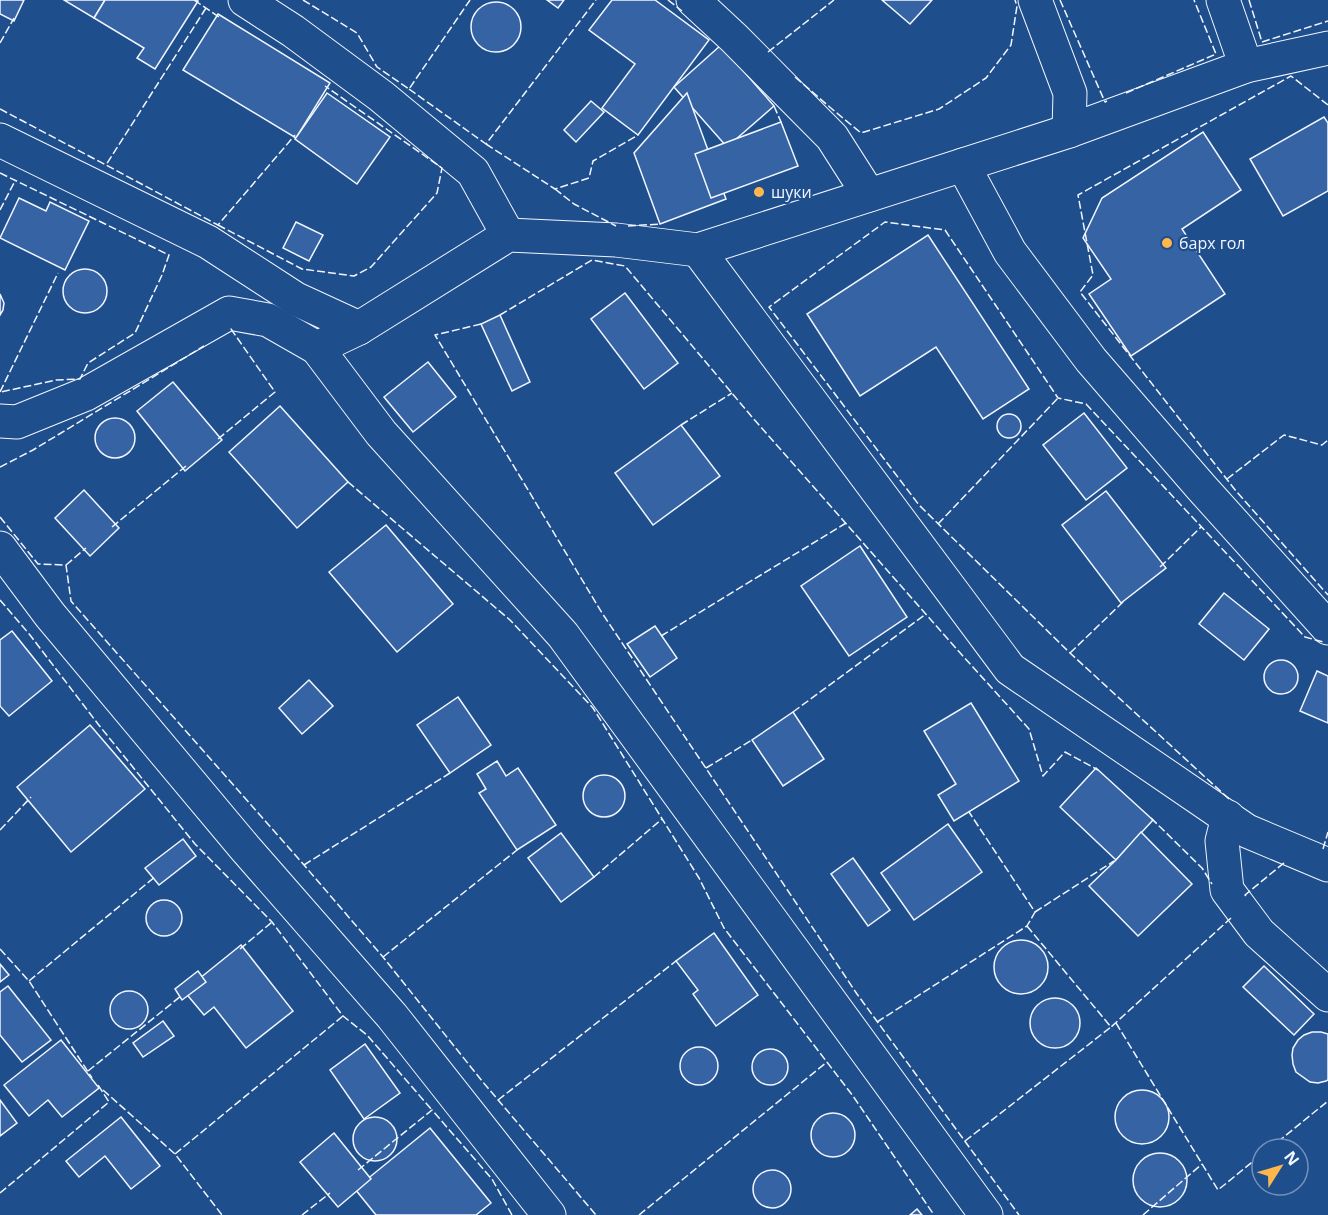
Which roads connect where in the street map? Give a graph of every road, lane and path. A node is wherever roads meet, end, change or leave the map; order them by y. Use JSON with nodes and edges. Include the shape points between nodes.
{"nodes":[{"id":1,"x":245,"y":0,"type":"edge"},
{"id":2,"x":693,"y":0,"type":"edge"},
{"id":3,"x":1035,"y":0,"type":"edge"},
{"id":4,"x":1223,"y":0,"type":"edge"},
{"id":5,"x":1328,"y":48,"type":"edge"},
{"id":6,"x":1246,"y":66,"type":"junction"},
{"id":7,"x":1069,"y":131,"type":"junction"},
{"id":8,"x":0,"y":140,"type":"edge"},
{"id":9,"x":963,"y":165,"type":"junction"},
{"id":10,"x":869,"y":195,"type":"junction"},
{"id":11,"x":508,"y":235,"type":"junction"},
{"id":12,"x":698,"y":250,"type":"junction"},
{"id":13,"x":359,"y":328,"type":"junction"},
{"id":14,"x":317,"y":348,"type":"junction"},
{"id":15,"x":0,"y":421,"type":"edge"},
{"id":16,"x":0,"y":548,"type":"edge"},
{"id":17,"x":1328,"y":628,"type":"edge"},
{"id":18,"x":1228,"y":817,"type":"junction"},
{"id":19,"x":1328,"y":865,"type":"edge"},
{"id":20,"x":1328,"y":995,"type":"edge"},
{"id":21,"x":549,"y":1215,"type":"edge"},
{"id":22,"x":986,"y":1215,"type":"edge"}],
"edges":[{"from":1,"to":11,"type":"street","via":[[381,96],[473,172]]},
{"from":2,"to":10,"type":"street","via":[[832,137]]},
{"from":3,"to":7,"type":"street","via":[[1070,93]]},
{"from":4,"to":6,"type":"street"},
{"from":5,"to":6,"type":"street"},
{"from":6,"to":7,"type":"street"},
{"from":7,"to":9,"type":"street"},
{"from":8,"to":13,"type":"street","via":[[208,242],[296,299]]},
{"from":9,"to":10,"type":"street"},
{"from":9,"to":17,"type":"street","via":[[1010,252],[1091,360]]},
{"from":10,"to":12,"type":"street"},
{"from":11,"to":12,"type":"street","via":[[616,240]]},
{"from":11,"to":13,"type":"street"},
{"from":12,"to":18,"type":"street","via":[[1010,669]]},
{"from":13,"to":14,"type":"street"},
{"from":14,"to":15,"type":"street","via":[[268,320],[229,313],[86,394],[17,422]]},
{"from":14,"to":22,"type":"street","via":[[381,433],[563,635]]},
{"from":16,"to":21,"type":"street","via":[[50,615],[230,831],[392,1016]]},
{"from":18,"to":19,"type":"street","via":[[1247,831]]},
{"from":18,"to":20,"type":"street","via":[[1221,841],[1227,890],[1259,933]]}]}
